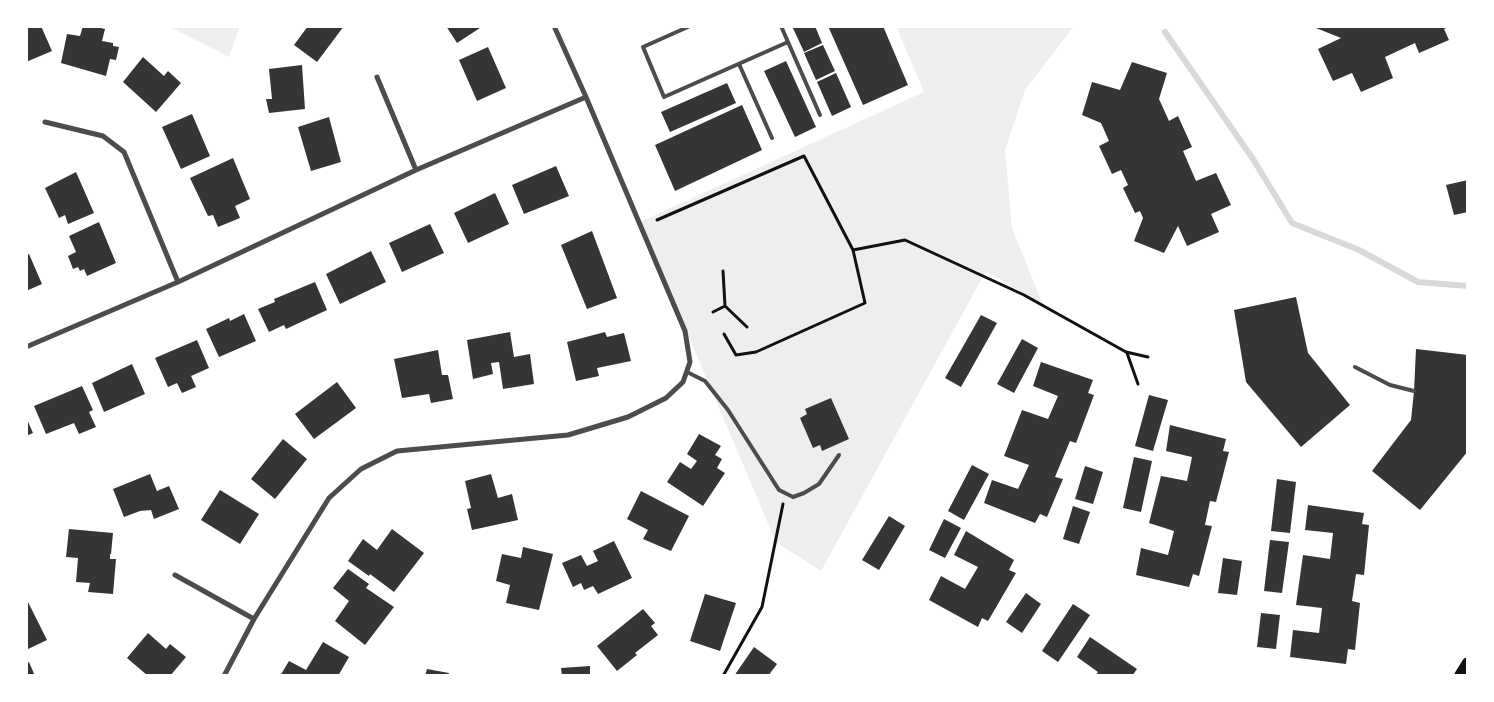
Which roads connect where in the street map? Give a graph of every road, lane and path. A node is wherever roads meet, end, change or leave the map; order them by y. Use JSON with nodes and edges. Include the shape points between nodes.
{"nodes":[{"id":1,"x":554,"y":26,"type":"edge"},
{"id":2,"x":690,"y":26,"type":"edge"},
{"id":3,"x":781,"y":26,"type":"edge"},
{"id":4,"x":788,"y":42,"type":"junction"},
{"id":5,"x":739,"y":64,"type":"junction"},
{"id":6,"x":377,"y":77,"type":"dead end"},
{"id":7,"x":586,"y":97,"type":"junction"},
{"id":8,"x":820,"y":115,"type":"dead end"},
{"id":9,"x":45,"y":122,"type":"dead end"},
{"id":10,"x":772,"y":138,"type":"dead end"},
{"id":11,"x":416,"y":170,"type":"junction"},
{"id":12,"x":657,"y":220,"type":"dead end"},
{"id":13,"x":853,"y":250,"type":"junction"},
{"id":14,"x":723,"y":271,"type":"dead end"},
{"id":15,"x":178,"y":282,"type":"junction"},
{"id":16,"x":725,"y":306,"type":"junction"},
{"id":17,"x":713,"y":312,"type":"dead end"},
{"id":18,"x":747,"y":327,"type":"dead end"},
{"id":19,"x":724,"y":334,"type":"dead end"},
{"id":20,"x":26,"y":347,"type":"edge"},
{"id":21,"x":1126,"y":352,"type":"junction"},
{"id":22,"x":1148,"y":357,"type":"dead end"},
{"id":23,"x":1355,"y":367,"type":"dead end"},
{"id":24,"x":687,"y":372,"type":"junction"},
{"id":25,"x":1138,"y":384,"type":"dead end"},
{"id":26,"x":1414,"y":391,"type":"dead end"},
{"id":27,"x":839,"y":455,"type":"dead end"},
{"id":28,"x":785,"y":493,"type":"junction"},
{"id":29,"x":175,"y":576,"type":"dead end"},
{"id":30,"x":254,"y":620,"type":"junction"},
{"id":31,"x":1468,"y":663,"type":"edge"},
{"id":32,"x":224,"y":676,"type":"edge"},
{"id":33,"x":723,"y":676,"type":"edge"},
{"id":34,"x":1460,"y":676,"type":"edge"}],
"edges":[{"from":1,"to":7,"type":"street"},
{"from":2,"to":5,"type":"lane","via":[[643,47],[664,96]]},
{"from":3,"to":4,"type":"lane"},
{"from":4,"to":5,"type":"lane"},
{"from":4,"to":8,"type":"lane"},
{"from":5,"to":10,"type":"lane"},
{"from":6,"to":11,"type":"street"},
{"from":7,"to":11,"type":"street"},
{"from":7,"to":24,"type":"street","via":[[685,331],[690,362]]},
{"from":9,"to":15,"type":"street","via":[[103,136],[124,152]]},
{"from":11,"to":15,"type":"street"},
{"from":12,"to":13,"type":"path","via":[[804,156]]},
{"from":13,"to":19,"type":"path","via":[[865,303],[756,352],[736,355]]},
{"from":13,"to":21,"type":"path","via":[[905,240],[1024,295]]},
{"from":14,"to":16,"type":"path"},
{"from":15,"to":20,"type":"street"},
{"from":16,"to":17,"type":"path"},
{"from":16,"to":18,"type":"path"},
{"from":21,"to":22,"type":"path"},
{"from":21,"to":25,"type":"path"},
{"from":23,"to":26,"type":"lane","via":[[1390,385]]},
{"from":24,"to":28,"type":"lane","via":[[705,380],[728,410],[778,490]]},
{"from":24,"to":30,"type":"street","via":[[683,382],[666,398],[628,416],[568,435],[398,451],[361,469],[329,498]]},
{"from":27,"to":28,"type":"lane","via":[[819,484],[793,497]]},
{"from":28,"to":33,"type":"path","via":[[762,607]]},
{"from":29,"to":30,"type":"street"},
{"from":30,"to":32,"type":"street"},
{"from":31,"to":34,"type":"main road"}]}
